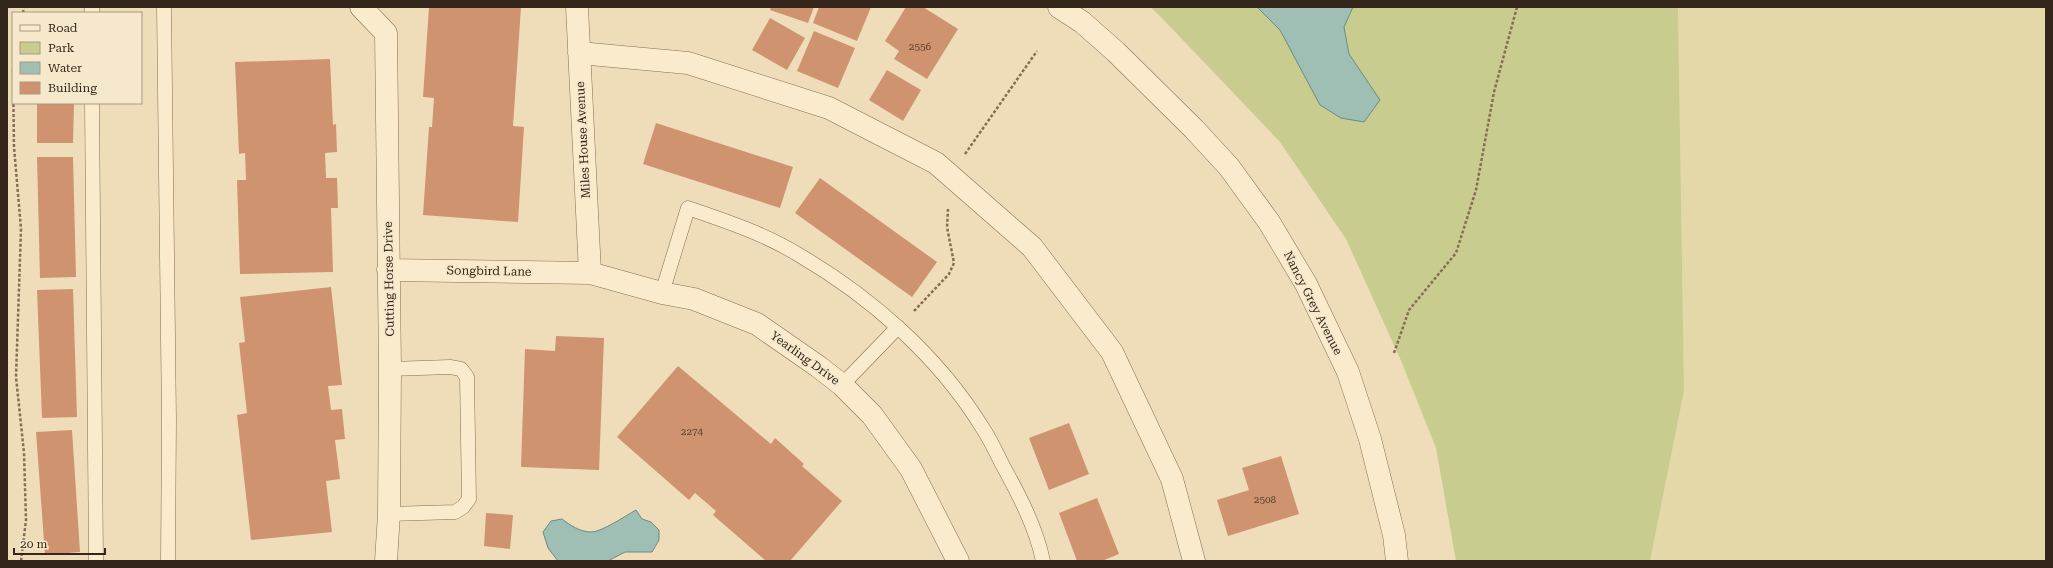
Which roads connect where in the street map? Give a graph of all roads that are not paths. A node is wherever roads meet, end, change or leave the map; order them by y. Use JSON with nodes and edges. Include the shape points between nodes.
{"nodes":[{"id":1,"x":164,"y":7,"type":"edge"},
{"id":2,"x":361,"y":7,"type":"edge"},
{"id":3,"x":577,"y":7,"type":"edge"},
{"id":4,"x":1059,"y":7,"type":"edge"},
{"id":5,"x":578,"y":53,"type":"junction"},
{"id":6,"x":92,"y":104,"type":"edge"},
{"id":7,"x":388,"y":270,"type":"junction"},
{"id":8,"x":590,"y":273,"type":"junction"},
{"id":9,"x":662,"y":293,"type":"junction"},
{"id":10,"x":898,"y":327,"type":"junction"},
{"id":11,"x":390,"y":369,"type":"junction"},
{"id":12,"x":842,"y":385,"type":"junction"},
{"id":13,"x":389,"y":514,"type":"junction"},
{"id":14,"x":96,"y":561,"type":"edge"},
{"id":15,"x":168,"y":561,"type":"edge"},
{"id":16,"x":386,"y":561,"type":"edge"},
{"id":17,"x":958,"y":561,"type":"edge"},
{"id":18,"x":1043,"y":561,"type":"edge"},
{"id":19,"x":1194,"y":561,"type":"edge"},
{"id":20,"x":1397,"y":561,"type":"edge"}],
"edges":[{"from":1,"to":15,"type":"lane","via":[[169,420]]},
{"from":2,"to":7,"type":"street","name":"Cutting Horse Drive","via":[[386,33]]},
{"from":3,"to":5,"type":"street","name":"Miles House Avenue"},
{"from":4,"to":20,"type":"street","name":"Nancy Grey Avenue","via":[[1082,22],[1116,52],[1194,129],[1229,167],[1269,222],[1306,284],[1348,372],[1370,439],[1394,535]]},
{"from":5,"to":8,"type":"street","name":"Miles House Avenue"},
{"from":5,"to":19,"type":"street","via":[[688,63],[829,108],[936,163],[1032,247],[1112,352],[1172,479]]},
{"from":6,"to":14,"type":"lane"},
{"from":7,"to":8,"type":"street","name":"Songbird Lane"},
{"from":7,"to":11,"type":"street","name":"Cutting Horse Drive"},
{"from":8,"to":9,"type":"street","name":"Yearling Drive"},
{"from":9,"to":10,"type":"lane","via":[[688,208],[736,225],[799,254],[869,302]]},
{"from":9,"to":12,"type":"street","name":"Yearling Drive","via":[[694,299],[757,324],[819,366]]},
{"from":10,"to":12,"type":"lane"},
{"from":10,"to":18,"type":"lane","via":[[950,383],[982,427],[1039,540]]},
{"from":11,"to":13,"type":"street","name":"Cutting Horse Drive"},
{"from":11,"to":13,"type":"lane","via":[[450,367],[461,369],[467,376],[469,499],[456,512]]},
{"from":12,"to":17,"type":"street","name":"Yearling Drive","via":[[872,415],[911,469]]},
{"from":13,"to":16,"type":"street","name":"Cutting Horse Drive"}]}
